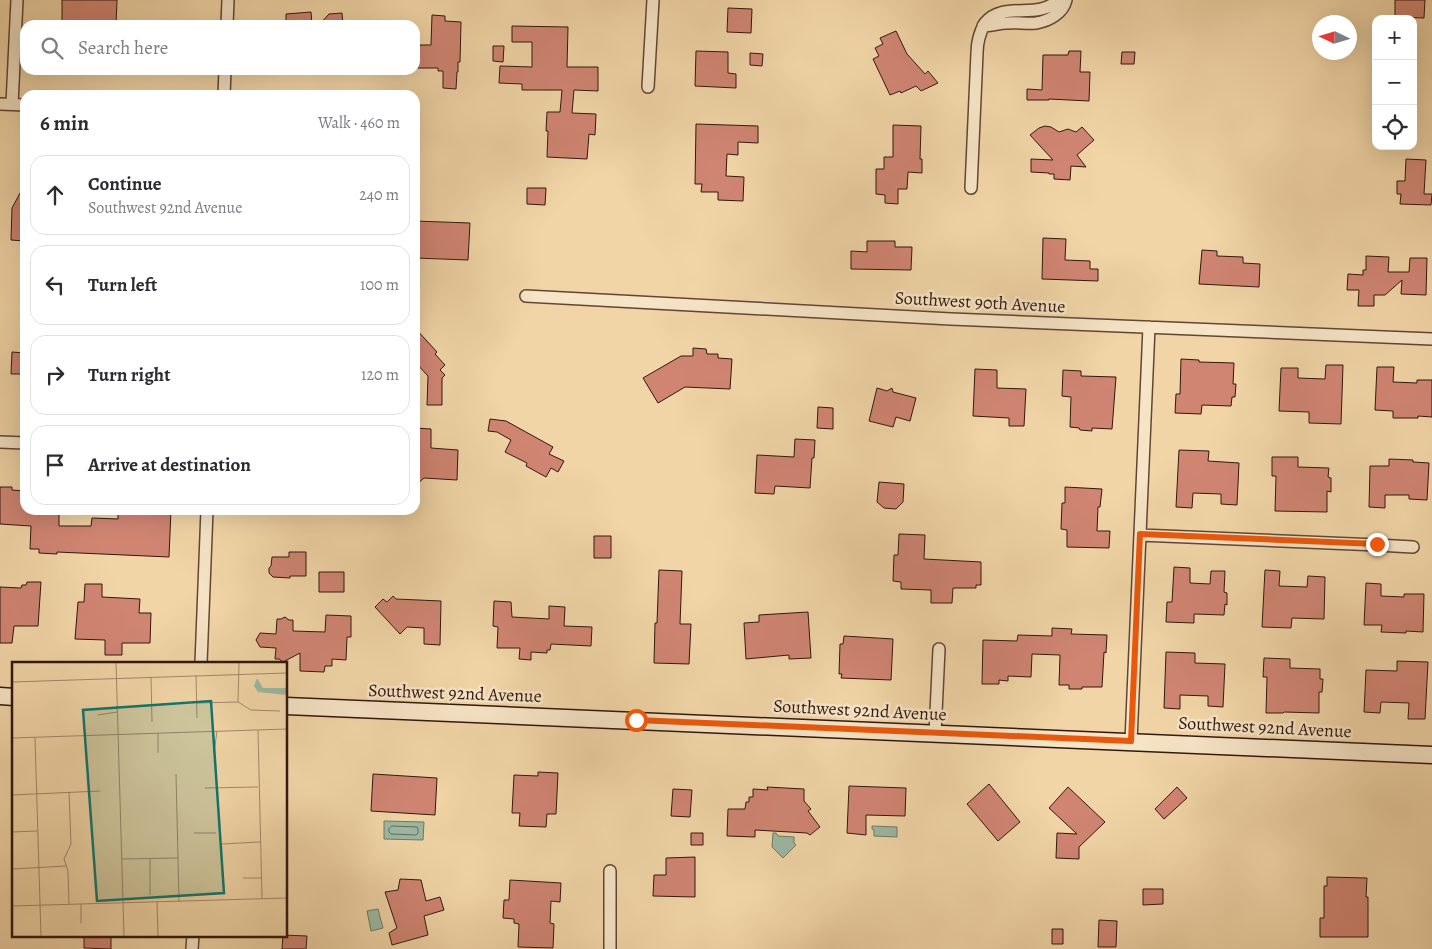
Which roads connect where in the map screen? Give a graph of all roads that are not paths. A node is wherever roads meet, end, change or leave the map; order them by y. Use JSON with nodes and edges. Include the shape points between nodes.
{"nodes":[{"id":1,"x":17,"y":0,"type":"edge"},
{"id":2,"x":228,"y":0,"type":"edge"},
{"id":3,"x":652,"y":0,"type":"edge"},
{"id":4,"x":1058,"y":0,"type":"edge"},
{"id":5,"x":1066,"y":0,"type":"edge"},
{"id":6,"x":227,"y":20,"type":"edge"},
{"id":7,"x":983,"y":26,"type":"junction"},
{"id":8,"x":225,"y":75,"type":"edge"},
{"id":9,"x":648,"y":87,"type":"dead end"},
{"id":10,"x":224,"y":90,"type":"edge"},
{"id":11,"x":0,"y":104,"type":"edge"},
{"id":12,"x":12,"y":104,"type":"junction"},
{"id":13,"x":20,"y":105,"type":"edge"},
{"id":14,"x":971,"y":188,"type":"dead end"},
{"id":15,"x":526,"y":296,"type":"dead end"},
{"id":16,"x":1149,"y":327,"type":"junction"},
{"id":17,"x":1432,"y":339,"type":"edge"},
{"id":18,"x":0,"y":442,"type":"edge"},
{"id":19,"x":20,"y":443,"type":"edge"},
{"id":20,"x":207,"y":515,"type":"edge"},
{"id":21,"x":1140,"y":534,"type":"junction"},
{"id":22,"x":1413,"y":548,"type":"dead end"},
{"id":23,"x":939,"y":649,"type":"dead end"},
{"id":24,"x":201,"y":662,"type":"edge"},
{"id":25,"x":288,"y":706,"type":"edge"},
{"id":26,"x":935,"y":734,"type":"junction"},
{"id":27,"x":1131,"y":741,"type":"junction"},
{"id":28,"x":1432,"y":755,"type":"edge"},
{"id":29,"x":610,"y":871,"type":"dead end"},
{"id":30,"x":193,"y":936,"type":"edge"},
{"id":31,"x":192,"y":949,"type":"edge"},
{"id":32,"x":610,"y":949,"type":"edge"}],
"edges":[{"from":1,"to":12,"type":"street"},
{"from":2,"to":6,"type":"street"},
{"from":3,"to":9,"type":"street"},
{"from":4,"to":7,"type":"street","via":[[1039,7],[1000,7]]},
{"from":5,"to":7,"type":"street","via":[[1063,8],[1044,21]]},
{"from":7,"to":14,"type":"street","via":[[977,46]]},
{"from":8,"to":10,"type":"street"},
{"from":11,"to":12,"type":"street"},
{"from":12,"to":13,"type":"street"},
{"from":15,"to":16,"type":"street","name":"Southwest 90th Avenue"},
{"from":16,"to":17,"type":"street","name":"Southwest 90th Avenue"},
{"from":16,"to":21,"type":"street"},
{"from":18,"to":19,"type":"street"},
{"from":20,"to":24,"type":"street"},
{"from":21,"to":22,"type":"street"},
{"from":21,"to":27,"type":"street"},
{"from":23,"to":26,"type":"street"},
{"from":25,"to":26,"type":"street","name":"Southwest 92nd Avenue"},
{"from":26,"to":27,"type":"street","name":"Southwest 92nd Avenue"},
{"from":27,"to":28,"type":"street","name":"Southwest 92nd Avenue"},
{"from":29,"to":32,"type":"street"},
{"from":30,"to":31,"type":"street"}]}
